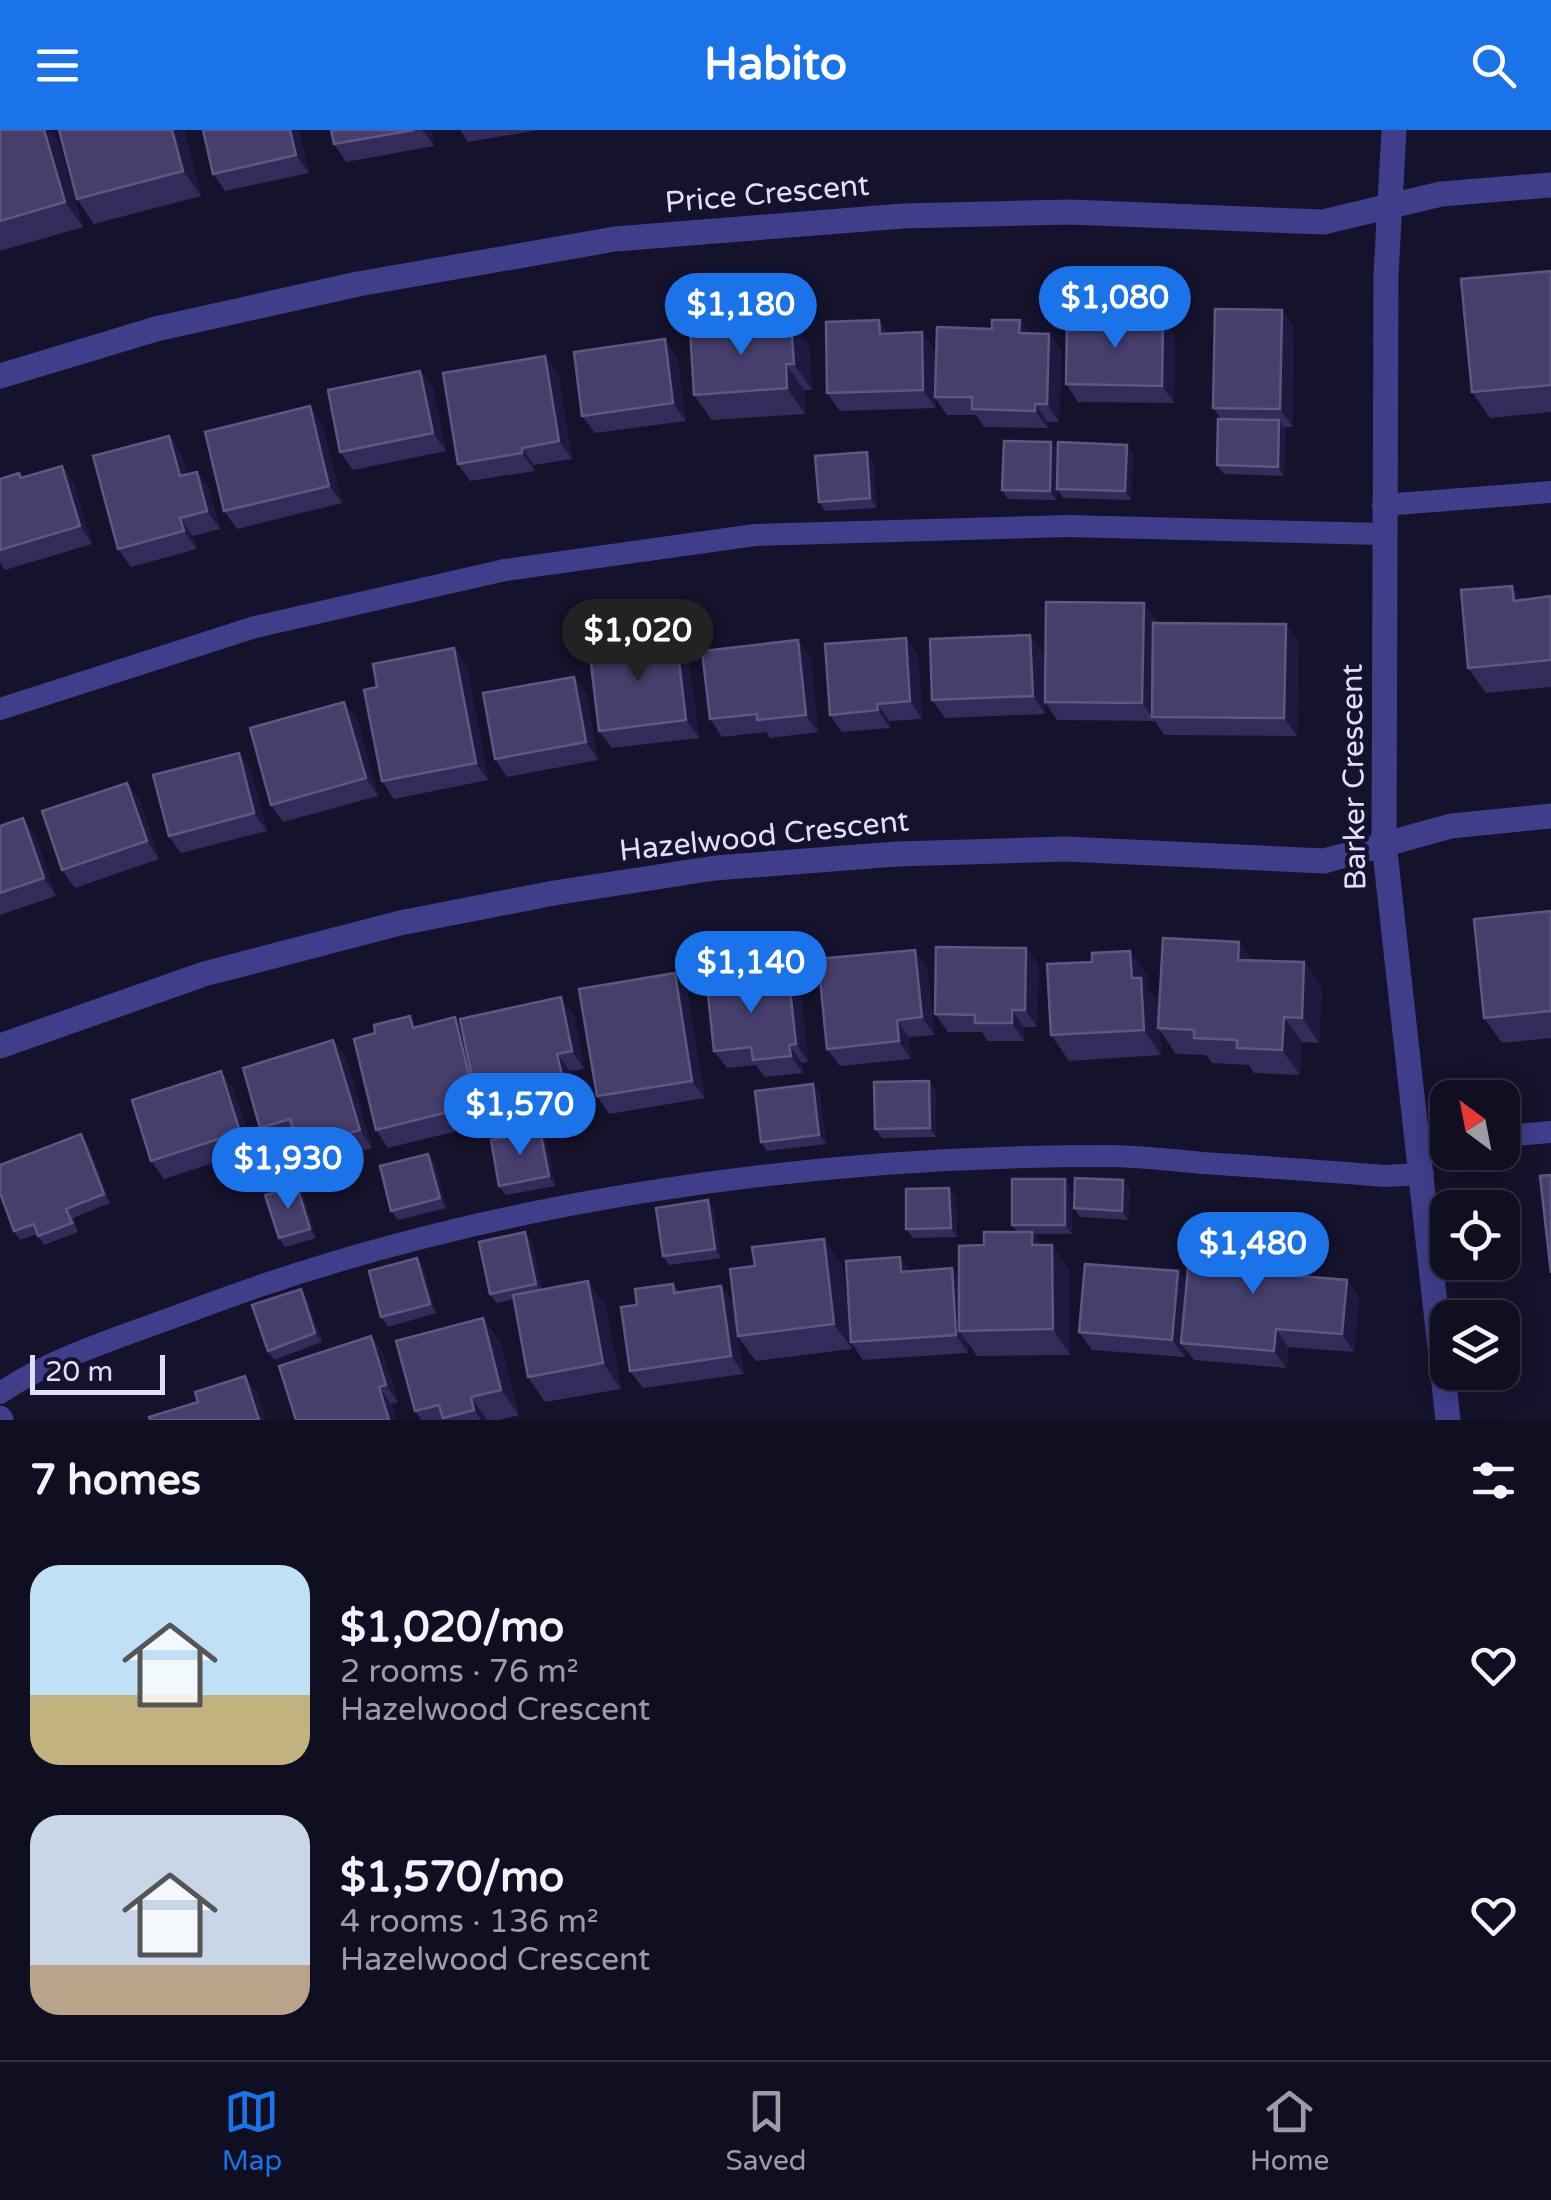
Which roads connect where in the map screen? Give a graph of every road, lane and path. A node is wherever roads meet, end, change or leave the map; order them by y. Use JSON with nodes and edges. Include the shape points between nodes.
{"nodes":[{"id":1,"x":1394,"y":130,"type":"edge"},
{"id":2,"x":1551,"y":185,"type":"edge"},
{"id":3,"x":1389,"y":208,"type":"junction"},
{"id":4,"x":0,"y":376,"type":"edge"},
{"id":5,"x":1551,"y":492,"type":"edge"},
{"id":6,"x":1383,"y":504,"type":"junction"},
{"id":7,"x":1384,"y":534,"type":"junction"},
{"id":8,"x":0,"y":710,"type":"edge"},
{"id":9,"x":1551,"y":816,"type":"edge"},
{"id":10,"x":1384,"y":843,"type":"junction"},
{"id":11,"x":0,"y":1046,"type":"edge"},
{"id":12,"x":1551,"y":1132,"type":"edge"},
{"id":13,"x":1520,"y":1135,"type":"edge"},
{"id":14,"x":1430,"y":1145,"type":"edge"},
{"id":15,"x":1420,"y":1146,"type":"junction"},
{"id":16,"x":1424,"y":1174,"type":"junction"},
{"id":17,"x":0,"y":1392,"type":"edge"},
{"id":18,"x":1448,"y":1420,"type":"edge"}],
"edges":[{"from":1,"to":3,"type":"street","name":"Barker Crescent"},
{"from":2,"to":3,"type":"street","name":"Price Crescent","via":[[1440,194]]},
{"from":3,"to":4,"type":"street","name":"Price Crescent","via":[[1323,222],[1070,212],[902,216],[615,239],[358,284],[156,329]]},
{"from":3,"to":6,"type":"street","name":"Barker Crescent"},
{"from":5,"to":6,"type":"lane"},
{"from":6,"to":7,"type":"street","name":"Barker Crescent"},
{"from":7,"to":8,"type":"lane","via":[[1068,526],[755,536],[504,570],[255,626]]},
{"from":7,"to":10,"type":"street","name":"Barker Crescent"},
{"from":9,"to":10,"type":"street","name":"Hazelwood Crescent","via":[[1451,826]]},
{"from":10,"to":11,"type":"street","name":"Hazelwood Crescent","via":[[1324,860],[1066,848],[715,868],[400,924],[204,974]]},
{"from":10,"to":15,"type":"street","name":"Barker Crescent"},
{"from":12,"to":13,"type":"lane"},
{"from":14,"to":15,"type":"lane"},
{"from":15,"to":16,"type":"street","name":"Barker Crescent"},
{"from":16,"to":17,"type":"lane","via":[[1110,1156],[984,1158],[844,1166],[565,1206],[396,1245],[250,1289],[90,1349]]},
{"from":16,"to":18,"type":"street","name":"Barker Crescent"}]}
